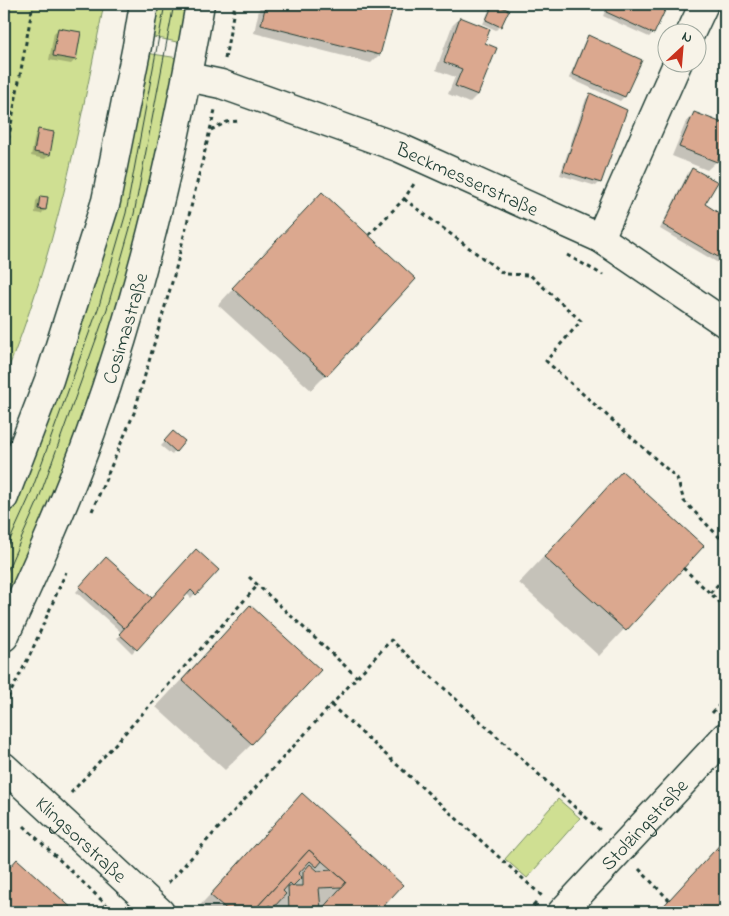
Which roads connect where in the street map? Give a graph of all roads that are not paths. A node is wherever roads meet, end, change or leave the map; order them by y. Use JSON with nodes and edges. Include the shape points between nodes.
{"nodes":[{"id":1,"x":144,"y":4,"type":"edge"},
{"id":2,"x":200,"y":4,"type":"edge"},
{"id":3,"x":704,"y":4,"type":"edge"},
{"id":4,"x":696,"y":22,"type":"edge"},
{"id":5,"x":674,"y":72,"type":"edge"},
{"id":6,"x":188,"y":77,"type":"junction"},
{"id":7,"x":600,"y":238,"type":"junction"},
{"id":8,"x":725,"y":323,"type":"edge"},
{"id":9,"x":4,"y":497,"type":"edge"},
{"id":10,"x":4,"y":637,"type":"edge"},
{"id":11,"x":725,"y":737,"type":"edge"},
{"id":12,"x":4,"y":767,"type":"edge"},
{"id":13,"x":162,"y":900,"type":"edge"},
{"id":14,"x":552,"y":904,"type":"edge"}],
"edges":[{"from":1,"to":9,"type":"street","via":[[106,201],[48,380]]},
{"from":2,"to":6,"type":"street","name":"Cosimastraße"},
{"from":3,"to":4,"type":"street"},
{"from":5,"to":7,"type":"street"},
{"from":6,"to":7,"type":"street","name":"Beckmesserstraße","via":[[221,84],[400,148]]},
{"from":6,"to":10,"type":"street","name":"Cosimastraße","via":[[148,252],[92,431],[48,541]]},
{"from":7,"to":8,"type":"street","name":"Beckmesserstraße"},
{"from":11,"to":14,"type":"street","name":"Stolzingstraße"},
{"from":12,"to":13,"type":"street","name":"Klingsorstraße"}]}
